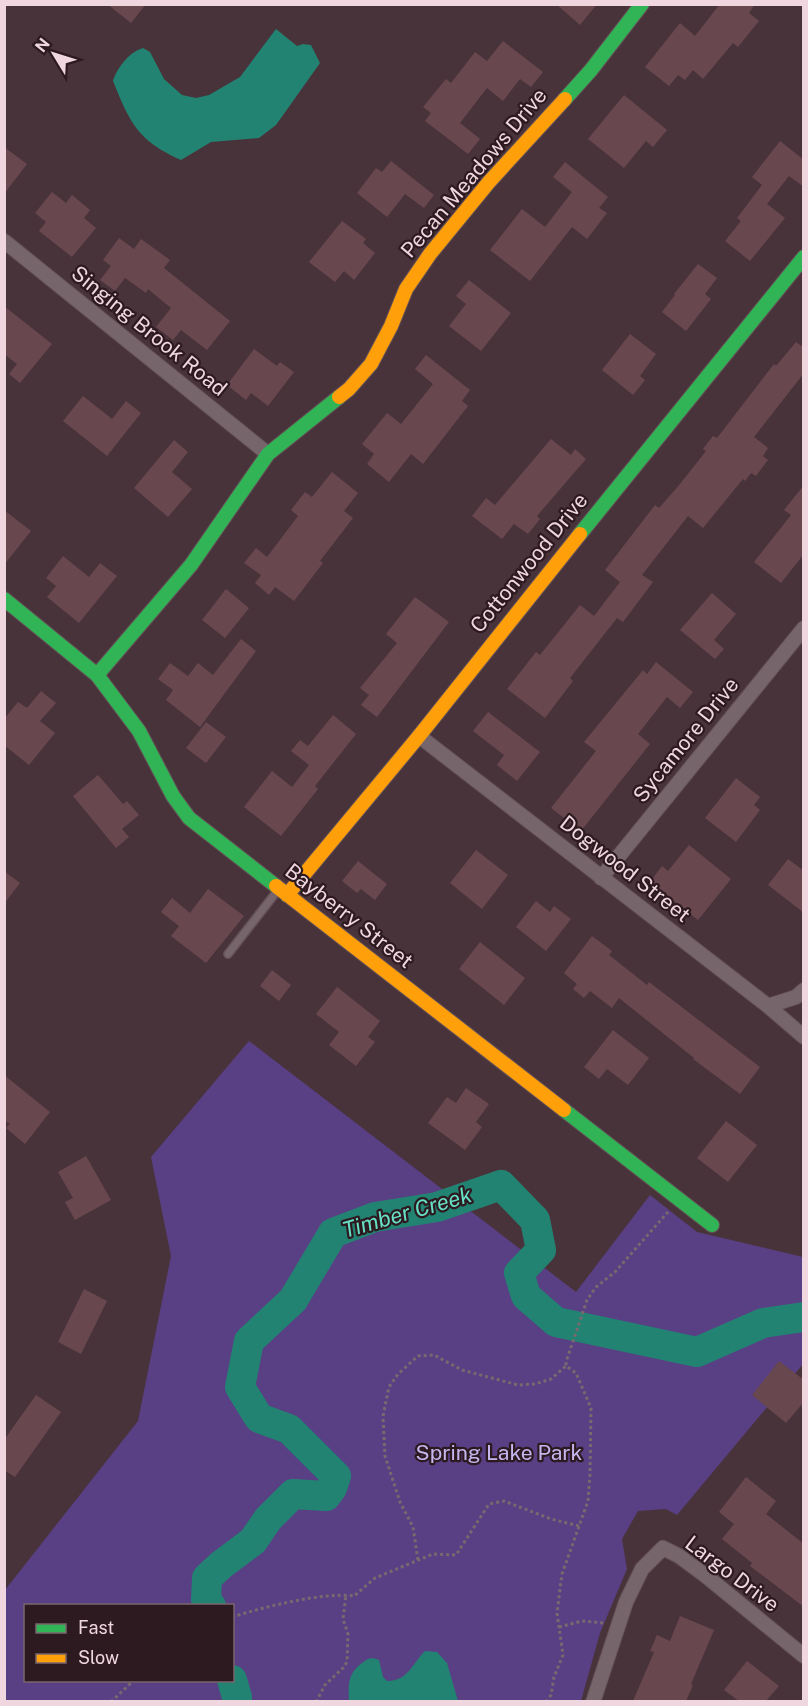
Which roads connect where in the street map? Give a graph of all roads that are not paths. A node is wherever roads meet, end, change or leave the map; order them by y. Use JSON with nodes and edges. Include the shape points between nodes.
{"nodes":[{"id":1,"x":642,"y":4,"type":"edge"},
{"id":2,"x":4,"y":241,"type":"edge"},
{"id":3,"x":804,"y":257,"type":"edge"},
{"id":4,"x":268,"y":454,"type":"junction"},
{"id":5,"x":4,"y":599,"type":"edge"},
{"id":6,"x":804,"y":628,"type":"edge"},
{"id":7,"x":97,"y":675,"type":"junction"},
{"id":8,"x":419,"y":736,"type":"junction"},
{"id":9,"x":601,"y":878,"type":"junction"},
{"id":10,"x":283,"y":892,"type":"junction"},
{"id":11,"x":228,"y":954,"type":"dead end"},
{"id":12,"x":804,"y":990,"type":"edge"},
{"id":13,"x":768,"y":1006,"type":"junction"},
{"id":14,"x":804,"y":1036,"type":"edge"},
{"id":15,"x":712,"y":1225,"type":"dead end"},
{"id":16,"x":804,"y":1656,"type":"edge"},
{"id":17,"x":593,"y":1701,"type":"edge"}],
"edges":[{"from":1,"to":4,"type":"street","name":"Pecan Meadows Drive","via":[[591,70],[489,182],[430,254],[406,289],[371,364],[349,389]]},
{"from":2,"to":4,"type":"street","name":"Singing Brook Road"},
{"from":3,"to":8,"type":"street","name":"Cottonwood Drive"},
{"from":4,"to":7,"type":"street","name":"Pecan Meadows Drive","via":[[191,565]]},
{"from":5,"to":7,"type":"street","name":"Bayberry Street"},
{"from":6,"to":9,"type":"street","name":"Sycamore Drive"},
{"from":7,"to":10,"type":"street","name":"Bayberry Street","via":[[139,731],[189,818]]},
{"from":8,"to":9,"type":"street","name":"Dogwood Street"},
{"from":8,"to":10,"type":"street","name":"Cottonwood Drive"},
{"from":9,"to":13,"type":"street","name":"Dogwood Street"},
{"from":10,"to":11,"type":"lane"},
{"from":10,"to":15,"type":"street","name":"Bayberry Street"},
{"from":12,"to":13,"type":"street","via":[[796,997]]},
{"from":13,"to":14,"type":"street","name":"Dogwood Street"},
{"from":16,"to":17,"type":"street","name":"Largo Drive","via":[[697,1569],[663,1548],[642,1569],[626,1602]]}]}
